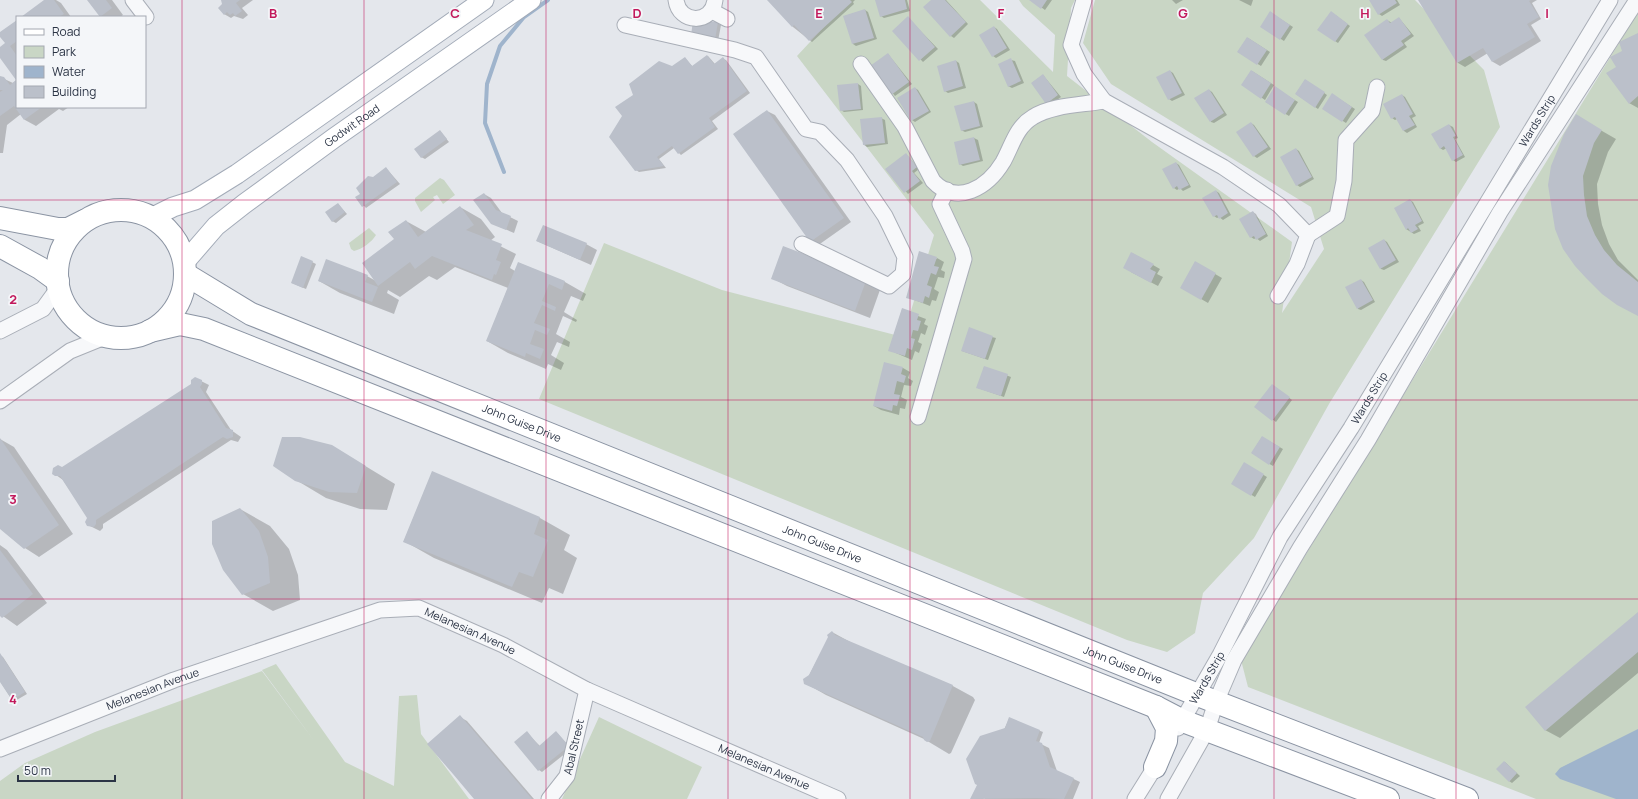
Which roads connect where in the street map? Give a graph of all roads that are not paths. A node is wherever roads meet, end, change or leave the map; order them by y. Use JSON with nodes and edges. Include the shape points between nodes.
{"nodes":[{"id":1,"x":133,"y":0,"type":"edge"},
{"id":2,"x":484,"y":0,"type":"edge"},
{"id":3,"x":531,"y":0,"type":"edge"},
{"id":4,"x":676,"y":0,"type":"edge"},
{"id":5,"x":1084,"y":0,"type":"edge"},
{"id":6,"x":1610,"y":0,"type":"edge"},
{"id":7,"x":1637,"y":0,"type":"edge"},
{"id":8,"x":713,"y":5,"type":"edge"},
{"id":9,"x":145,"y":16,"type":"edge"},
{"id":10,"x":687,"y":18,"type":"junction"},
{"id":11,"x":728,"y":19,"type":"dead end"},
{"id":12,"x":625,"y":25,"type":"dead end"},
{"id":13,"x":685,"y":38,"type":"junction"},
{"id":14,"x":860,"y":64,"type":"dead end"},
{"id":15,"x":1377,"y":87,"type":"dead end"},
{"id":16,"x":1104,"y":101,"type":"junction"},
{"id":17,"x":947,"y":190,"type":"junction"},
{"id":18,"x":100,"y":214,"type":"junction"},
{"id":19,"x":0,"y":218,"type":"edge"},
{"id":20,"x":151,"y":218,"type":"junction"},
{"id":21,"x":1308,"y":235,"type":"junction"},
{"id":22,"x":802,"y":244,"type":"dead end"},
{"id":23,"x":0,"y":246,"type":"edge"},
{"id":24,"x":185,"y":269,"type":"junction"},
{"id":25,"x":58,"y":284,"type":"junction"},
{"id":26,"x":1278,"y":296,"type":"dead end"},
{"id":27,"x":0,"y":332,"type":"edge"},
{"id":28,"x":150,"y":332,"type":"junction"},
{"id":29,"x":107,"y":336,"type":"junction"},
{"id":30,"x":0,"y":401,"type":"edge"},
{"id":31,"x":918,"y":417,"type":"dead end"},
{"id":32,"x":587,"y":690,"type":"junction"},
{"id":33,"x":1207,"y":699,"type":"junction"},
{"id":34,"x":1156,"y":707,"type":"junction"},
{"id":35,"x":1183,"y":721,"type":"junction"},
{"id":36,"x":1207,"y":730,"type":"junction"},
{"id":37,"x":0,"y":749,"type":"edge"},
{"id":38,"x":1155,"y":767,"type":"junction"},
{"id":39,"x":549,"y":799,"type":"edge"},
{"id":40,"x":838,"y":799,"type":"edge"},
{"id":41,"x":1135,"y":799,"type":"edge"},
{"id":42,"x":1168,"y":799,"type":"edge"},
{"id":43,"x":1388,"y":799,"type":"edge"},
{"id":44,"x":1466,"y":799,"type":"edge"}],
"edges":[{"from":1,"to":9,"type":"street"},
{"from":2,"to":20,"type":"main road","via":[[237,174],[194,200]]},
{"from":3,"to":24,"type":"main road","name":"Godwit Road","via":[[378,106],[244,204],[216,226]]},
{"from":4,"to":10,"type":"street","via":[[680,11]]},
{"from":5,"to":16,"type":"street","via":[[1071,45],[1084,74]]},
{"from":6,"to":33,"type":"street","name":"Wards Strip","via":[[1351,428],[1280,537]]},
{"from":7,"to":33,"type":"street","name":"Wards Strip","via":[[1500,212],[1368,440],[1234,660]]},
{"from":8,"to":10,"type":"street","via":[[704,18]]},
{"from":8,"to":11,"type":"street"},
{"from":10,"to":13,"type":"street"},
{"from":12,"to":13,"type":"street"},
{"from":13,"to":22,"type":"street","via":[[756,57],[806,129],[820,132],[847,160],[885,216],[905,257],[903,274],[889,286]]},
{"from":14,"to":17,"type":"street","via":[[905,127],[933,181],[940,188]]},
{"from":15,"to":21,"type":"street","via":[[1372,111],[1346,140],[1344,181],[1337,216]]},
{"from":16,"to":17,"type":"street","via":[[1046,111],[1033,117],[1018,130],[1002,163],[975,190],[964,194]]},
{"from":16,"to":21,"type":"street","via":[[1229,171],[1279,204]]},
{"from":17,"to":31,"type":"street","via":[[940,204],[964,259]]},
{"from":18,"to":19,"type":"highway","via":[[68,229]]},
{"from":18,"to":20,"type":"highway","via":[[126,210]]},
{"from":18,"to":25,"type":"highway","via":[[80,225],[63,247],[58,264]]},
{"from":20,"to":24,"type":"highway","via":[[176,240]]},
{"from":21,"to":26,"type":"street","via":[[1297,264]]},
{"from":23,"to":25,"type":"highway","via":[[40,268]]},
{"from":24,"to":28,"type":"highway","via":[[183,292],[176,308],[164,322]]},
{"from":24,"to":33,"type":"highway","name":"John Guise Drive","via":[[251,314]]},
{"from":25,"to":27,"type":"street","via":[[43,309]]},
{"from":25,"to":29,"type":"highway","via":[[65,304],[76,318],[90,330]]},
{"from":28,"to":29,"type":"highway","via":[[129,338]]},
{"from":28,"to":34,"type":"highway","via":[[180,324],[204,329]]},
{"from":29,"to":30,"type":"street","via":[[70,351]]},
{"from":32,"to":37,"type":"street","name":"Melanesian Avenue","via":[[503,645],[419,608],[380,610],[174,680]]},
{"from":32,"to":39,"type":"street","name":"Abal Street","via":[[566,776]]},
{"from":32,"to":40,"type":"street","name":"Melanesian Avenue"},
{"from":33,"to":35,"type":"street","name":"Wards Strip"},
{"from":33,"to":36,"type":"street","name":"Wards Strip"},
{"from":33,"to":44,"type":"highway","name":"John Guise Drive"},
{"from":34,"to":35,"type":"highway"},
{"from":34,"to":38,"type":"highway","via":[[1167,728],[1166,741]]},
{"from":35,"to":36,"type":"highway"},
{"from":35,"to":38,"type":"street","name":"Wards Strip"},
{"from":36,"to":42,"type":"street","name":"Wards Strip"},
{"from":36,"to":43,"type":"highway"},
{"from":38,"to":41,"type":"street","name":"Wards Strip"}]}
